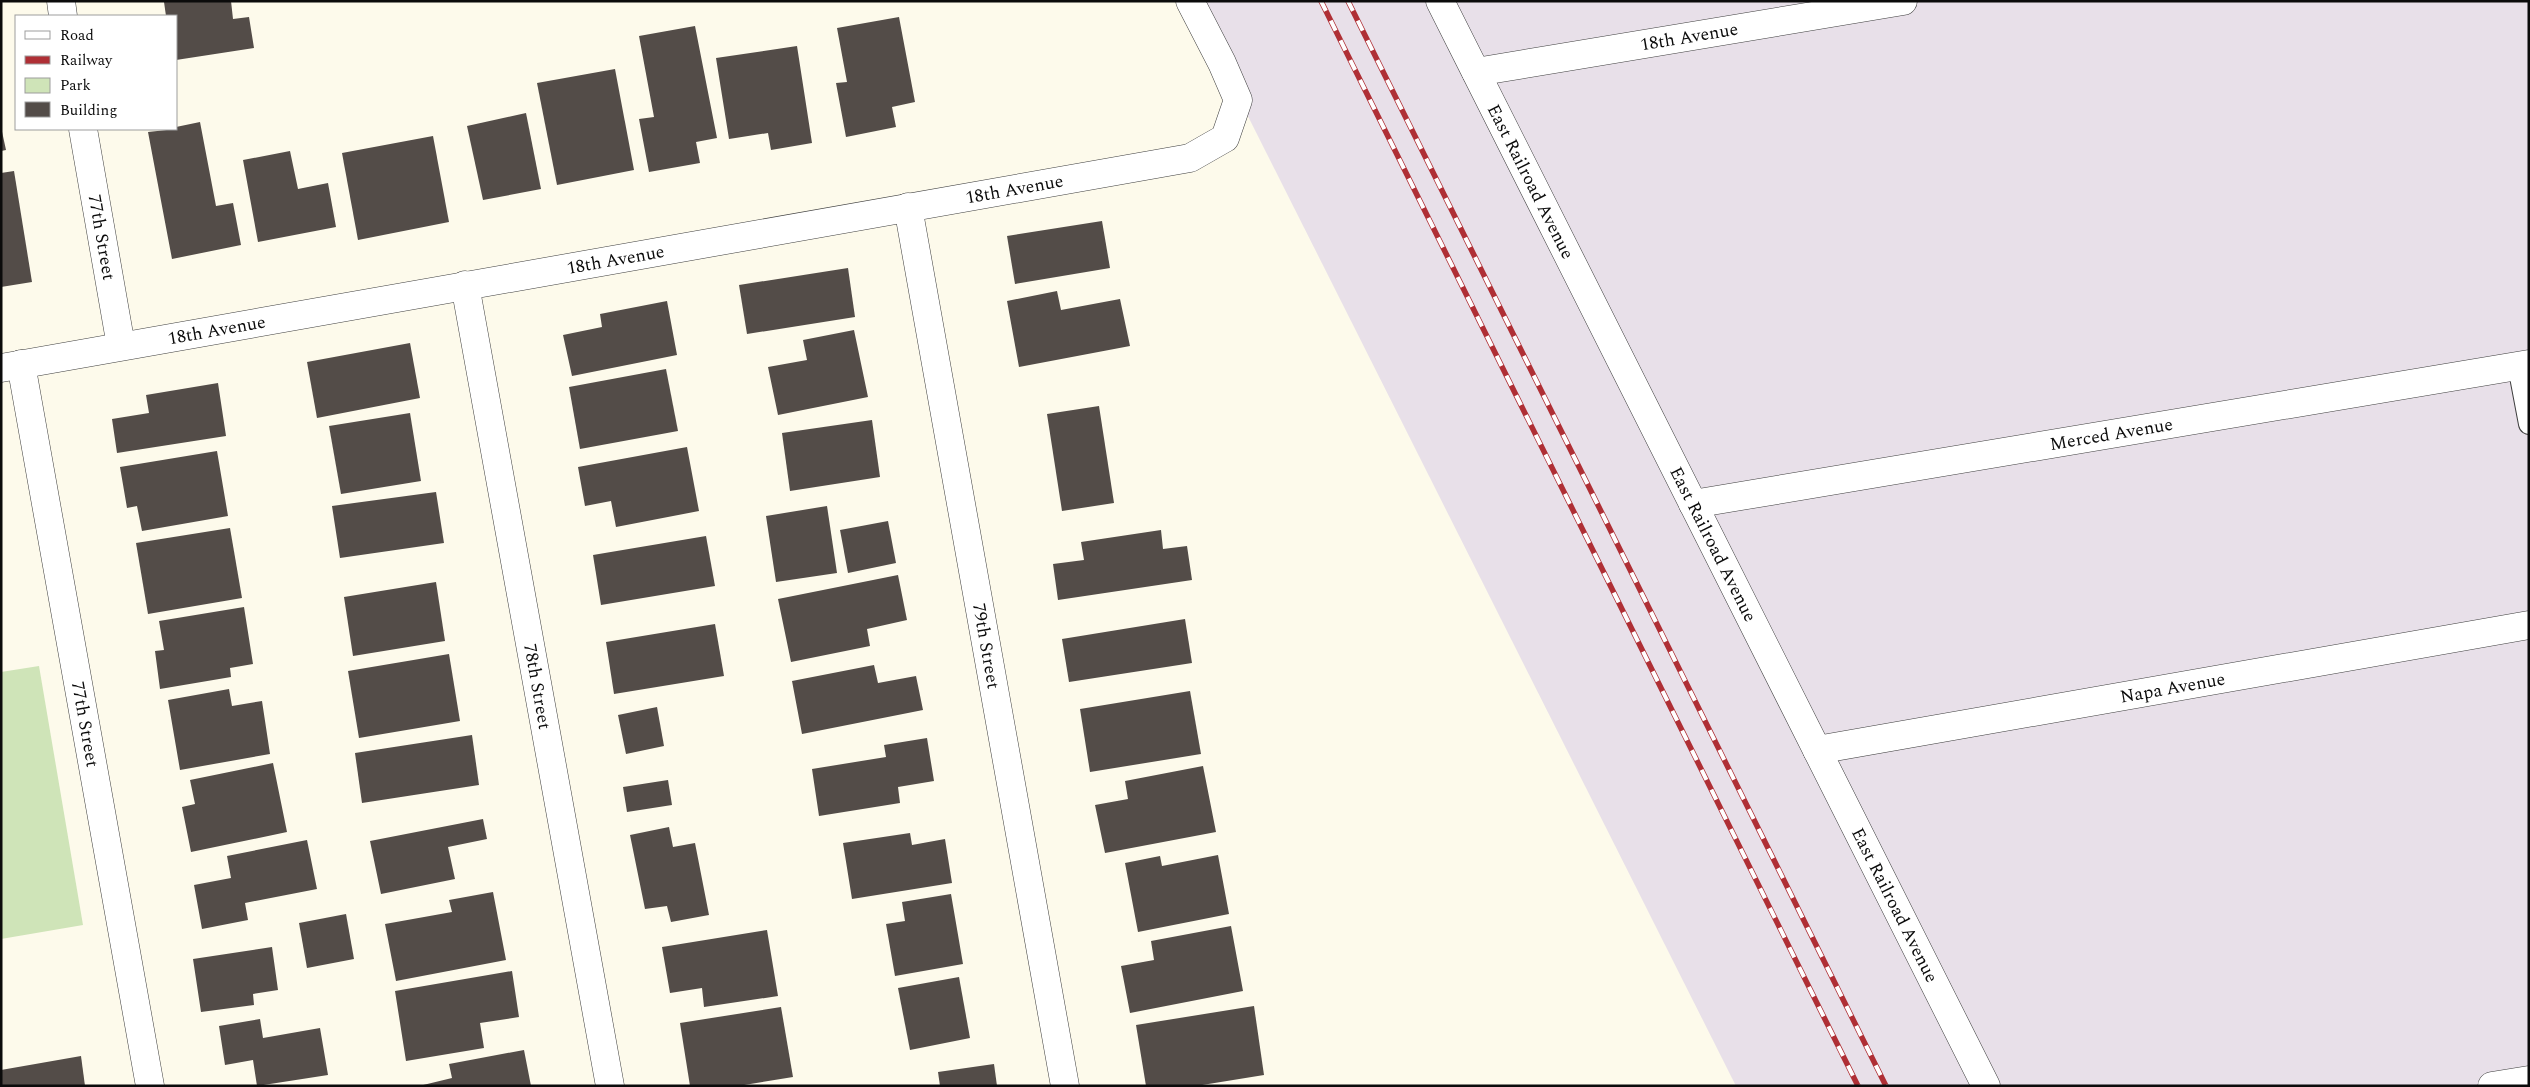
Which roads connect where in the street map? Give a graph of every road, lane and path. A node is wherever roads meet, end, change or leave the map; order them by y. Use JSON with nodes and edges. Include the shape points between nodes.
{"nodes":[{"id":1,"x":61,"y":1,"type":"edge"},
{"id":2,"x":1190,"y":1,"type":"edge"},
{"id":3,"x":1440,"y":1,"type":"edge"},
{"id":4,"x":1903,"y":1,"type":"edge"},
{"id":5,"x":63,"y":15,"type":"edge"},
{"id":6,"x":1476,"y":72,"type":"junction"},
{"id":7,"x":83,"y":130,"type":"edge"},
{"id":8,"x":908,"y":207,"type":"junction"},
{"id":9,"x":466,"y":285,"type":"junction"},
{"id":10,"x":122,"y":346,"type":"junction"},
{"id":11,"x":2523,"y":365,"type":"edge"},
{"id":12,"x":11,"y":366,"type":"edge"},
{"id":13,"x":2529,"y":424,"type":"edge"},
{"id":14,"x":1693,"y":504,"type":"junction"},
{"id":15,"x":2529,"y":625,"type":"edge"},
{"id":16,"x":1817,"y":750,"type":"junction"},
{"id":17,"x":2529,"y":1080,"type":"edge"},
{"id":18,"x":150,"y":1086,"type":"edge"},
{"id":19,"x":610,"y":1086,"type":"edge"},
{"id":20,"x":1065,"y":1086,"type":"edge"},
{"id":21,"x":1986,"y":1086,"type":"edge"},
{"id":22,"x":2492,"y":1086,"type":"edge"}],
"edges":[{"from":1,"to":5,"type":"street"},
{"from":2,"to":8,"type":"street","name":"18th Avenue","via":[[1238,100],[1225,138],[1190,158]]},
{"from":3,"to":6,"type":"street","name":"East Railroad Avenue"},
{"from":4,"to":6,"type":"street","name":"18th Avenue"},
{"from":6,"to":14,"type":"street","name":"East Railroad Avenue"},
{"from":7,"to":10,"type":"street","name":"77th Street"},
{"from":8,"to":9,"type":"street","name":"18th Avenue"},
{"from":8,"to":20,"type":"street","name":"79th Street"},
{"from":9,"to":10,"type":"street","name":"18th Avenue"},
{"from":9,"to":19,"type":"street","name":"78th Street"},
{"from":10,"to":12,"type":"street","name":"18th Avenue"},
{"from":11,"to":13,"type":"lane"},
{"from":11,"to":14,"type":"street","name":"Merced Avenue"},
{"from":12,"to":18,"type":"street","name":"77th Street"},
{"from":14,"to":16,"type":"street","name":"East Railroad Avenue"},
{"from":15,"to":16,"type":"street","name":"Napa Avenue"},
{"from":16,"to":21,"type":"street","name":"East Railroad Avenue"},
{"from":17,"to":22,"type":"street"}]}
